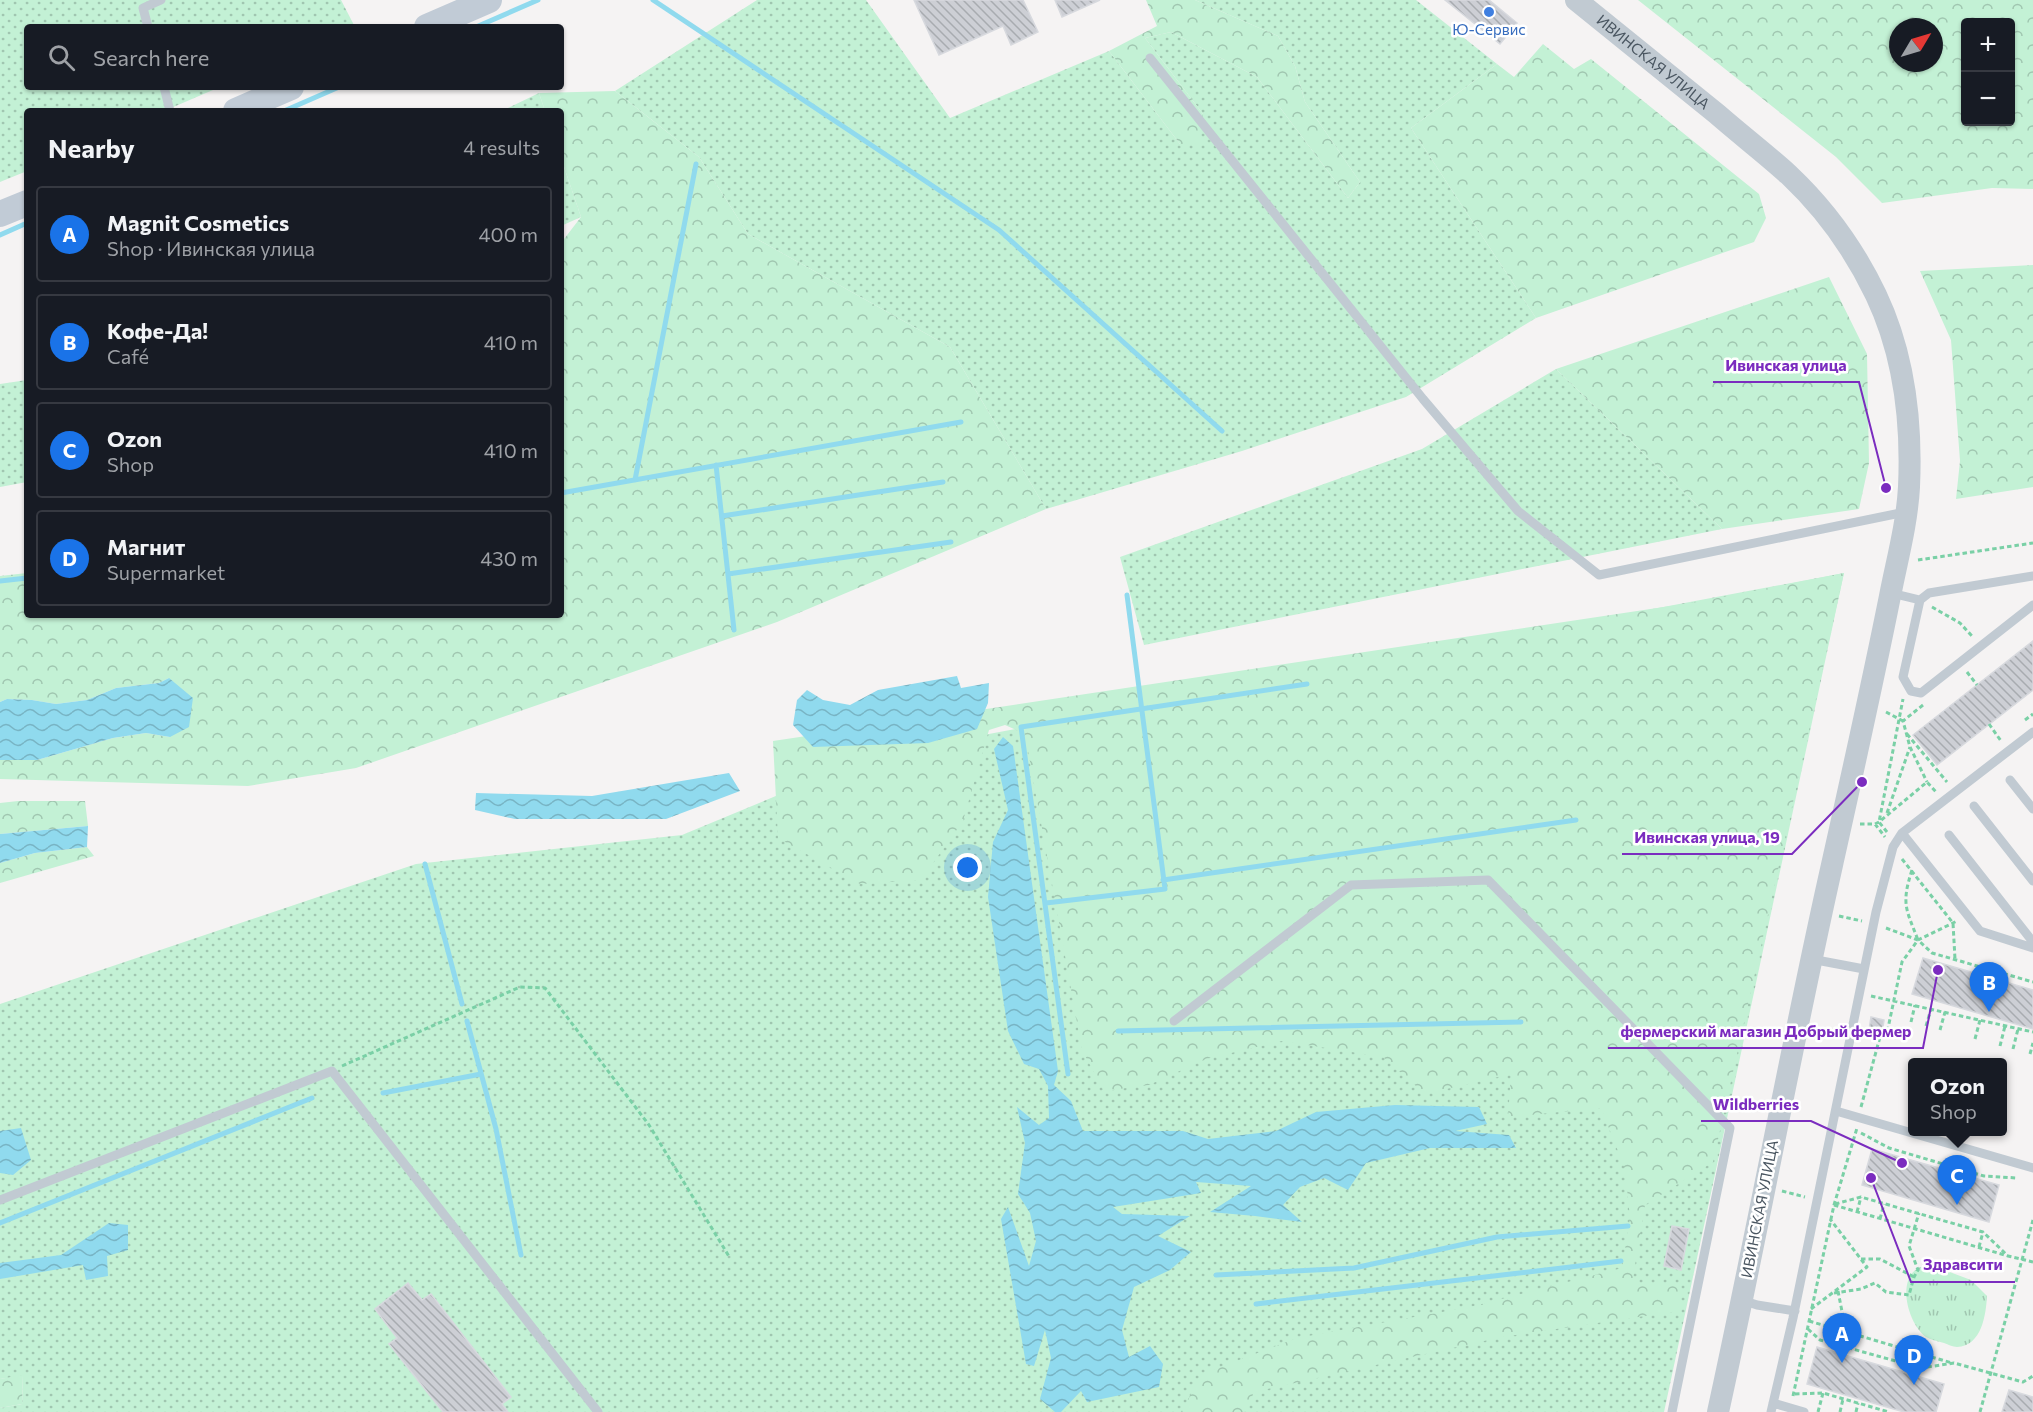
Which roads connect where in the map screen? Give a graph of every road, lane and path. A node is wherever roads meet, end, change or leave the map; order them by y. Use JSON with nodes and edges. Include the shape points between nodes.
{"nodes":[{"id":1,"x":161,"y":0,"type":"edge"},
{"id":2,"x":489,"y":0,"type":"edge"},
{"id":3,"x":1576,"y":0,"type":"edge"},
{"id":4,"x":147,"y":24,"type":"edge"},
{"id":5,"x":432,"y":24,"type":"edge"},
{"id":6,"x":1150,"y":58,"type":"dead end"},
{"id":7,"x":165,"y":90,"type":"edge"},
{"id":8,"x":284,"y":90,"type":"edge"},
{"id":9,"x":170,"y":108,"type":"edge"},
{"id":10,"x":243,"y":108,"type":"edge"},
{"id":11,"x":24,"y":204,"type":"edge"},
{"id":12,"x":0,"y":214,"type":"edge"},
{"id":13,"x":1905,"y":512,"type":"junction"},
{"id":14,"x":2033,"y":543,"type":"edge"},
{"id":15,"x":1913,"y":561,"type":"dead end"},
{"id":16,"x":2033,"y":576,"type":"edge"},
{"id":17,"x":1891,"y":593,"type":"junction"},
{"id":18,"x":1920,"y":600,"type":"junction"},
{"id":19,"x":2033,"y":605,"type":"edge"},
{"id":20,"x":1981,"y":646,"type":"junction"},
{"id":21,"x":1906,"y":684,"type":"junction"},
{"id":22,"x":1977,"y":685,"type":"dead end"},
{"id":23,"x":1930,"y":699,"type":"dead end"},
{"id":24,"x":1884,"y":710,"type":"dead end"},
{"id":25,"x":2033,"y":714,"type":"edge"},
{"id":26,"x":1898,"y":719,"type":"junction"},
{"id":27,"x":1903,"y":722,"type":"junction"},
{"id":28,"x":1989,"y":724,"type":"dead end"},
{"id":29,"x":2017,"y":727,"type":"dead end"},
{"id":30,"x":2033,"y":732,"type":"edge"},
{"id":31,"x":1906,"y":733,"type":"junction"},
{"id":32,"x":1910,"y":747,"type":"junction"},
{"id":33,"x":1992,"y":747,"type":"dead end"},
{"id":34,"x":2010,"y":780,"type":"dead end"},
{"id":35,"x":1927,"y":782,"type":"junction"},
{"id":36,"x":1974,"y":806,"type":"dead end"},
{"id":37,"x":2033,"y":809,"type":"edge"},
{"id":38,"x":1887,"y":814,"type":"junction"},
{"id":39,"x":1853,"y":823,"type":"dead end"},
{"id":40,"x":1877,"y":823,"type":"junction"},
{"id":41,"x":1902,"y":833,"type":"junction"},
{"id":42,"x":1949,"y":835,"type":"dead end"},
{"id":43,"x":1893,"y":847,"type":"junction"},
{"id":44,"x":1913,"y":869,"type":"junction"},
{"id":45,"x":2033,"y":881,"type":"edge"},
{"id":46,"x":1955,"y":922,"type":"junction"},
{"id":47,"x":1918,"y":940,"type":"junction"},
{"id":48,"x":2033,"y":942,"type":"edge"},
{"id":49,"x":2033,"y":948,"type":"edge"},
{"id":50,"x":1811,"y":959,"type":"junction"},
{"id":51,"x":1955,"y":959,"type":"junction"},
{"id":52,"x":1864,"y":969,"type":"junction"},
{"id":53,"x":2033,"y":982,"type":"edge"},
{"id":54,"x":1860,"y":994,"type":"junction"},
{"id":55,"x":1895,"y":1000,"type":"junction"},
{"id":56,"x":1915,"y":1005,"type":"junction"},
{"id":57,"x":1931,"y":1009,"type":"junction"},
{"id":58,"x":1945,"y":1012,"type":"junction"},
{"id":59,"x":1980,"y":1020,"type":"junction"},
{"id":60,"x":1174,"y":1021,"type":"dead end"},
{"id":61,"x":1911,"y":1022,"type":"dead end"},
{"id":62,"x":1926,"y":1026,"type":"dead end"},
{"id":63,"x":2005,"y":1026,"type":"junction"},
{"id":64,"x":2018,"y":1029,"type":"junction"},
{"id":65,"x":1940,"y":1030,"type":"dead end"},
{"id":66,"x":2033,"y":1032,"type":"edge"},
{"id":67,"x":1974,"y":1039,"type":"dead end"},
{"id":68,"x":2033,"y":1043,"type":"edge"},
{"id":69,"x":2000,"y":1046,"type":"dead end"},
{"id":70,"x":2013,"y":1049,"type":"dead end"},
{"id":71,"x":2030,"y":1054,"type":"dead end"},
{"id":72,"x":332,"y":1071,"type":"junction"},
{"id":73,"x":1836,"y":1111,"type":"junction"},
{"id":74,"x":1858,"y":1118,"type":"junction"},
{"id":75,"x":1857,"y":1131,"type":"junction"},
{"id":76,"x":1908,"y":1132,"type":"edge"},
{"id":77,"x":1921,"y":1136,"type":"edge"},
{"id":78,"x":2033,"y":1168,"type":"edge"},
{"id":79,"x":2023,"y":1179,"type":"dead end"},
{"id":80,"x":1861,"y":1197,"type":"junction"},
{"id":81,"x":0,"y":1200,"type":"edge"},
{"id":82,"x":1884,"y":1204,"type":"junction"},
{"id":83,"x":1834,"y":1205,"type":"junction"},
{"id":84,"x":1857,"y":1212,"type":"junction"},
{"id":85,"x":1919,"y":1213,"type":"junction"},
{"id":86,"x":1830,"y":1219,"type":"junction"},
{"id":87,"x":1880,"y":1219,"type":"junction"},
{"id":88,"x":2033,"y":1220,"type":"edge"},
{"id":89,"x":1914,"y":1228,"type":"junction"},
{"id":90,"x":1983,"y":1232,"type":"junction"},
{"id":91,"x":1979,"y":1247,"type":"junction"},
{"id":92,"x":2008,"y":1256,"type":"junction"},
{"id":93,"x":730,"y":1258,"type":"dead end"},
{"id":94,"x":1861,"y":1259,"type":"junction"},
{"id":95,"x":2021,"y":1259,"type":"junction"},
{"id":96,"x":2033,"y":1262,"type":"edge"},
{"id":97,"x":1914,"y":1277,"type":"junction"},
{"id":98,"x":1838,"y":1291,"type":"junction"},
{"id":99,"x":1742,"y":1300,"type":"junction"},
{"id":100,"x":1796,"y":1307,"type":"junction"},
{"id":101,"x":1811,"y":1309,"type":"junction"},
{"id":102,"x":1809,"y":1320,"type":"junction"},
{"id":103,"x":1807,"y":1328,"type":"junction"},
{"id":104,"x":1846,"y":1332,"type":"junction"},
{"id":105,"x":1954,"y":1363,"type":"junction"},
{"id":106,"x":1990,"y":1374,"type":"junction"},
{"id":107,"x":2033,"y":1376,"type":"edge"},
{"id":108,"x":1823,"y":1393,"type":"junction"},
{"id":109,"x":1794,"y":1394,"type":"junction"},
{"id":110,"x":1843,"y":1399,"type":"junction"},
{"id":111,"x":1858,"y":1403,"type":"junction"},
{"id":112,"x":1772,"y":1408,"type":"edge"},
{"id":113,"x":1789,"y":1408,"type":"junction"},
{"id":114,"x":1872,"y":1410,"type":"edge"},
{"id":115,"x":598,"y":1412,"type":"edge"},
{"id":116,"x":1672,"y":1412,"type":"edge"},
{"id":117,"x":1718,"y":1412,"type":"edge"},
{"id":118,"x":1804,"y":1412,"type":"edge"},
{"id":119,"x":1818,"y":1412,"type":"edge"},
{"id":120,"x":1839,"y":1412,"type":"edge"},
{"id":121,"x":1856,"y":1412,"type":"edge"},
{"id":122,"x":1889,"y":1412,"type":"edge"},
{"id":123,"x":1980,"y":1412,"type":"edge"}],
"edges":[{"from":1,"to":4,"type":"lane","via":[[143,8]]},
{"from":2,"to":5,"type":"main road","via":[[449,12]]},
{"from":3,"to":13,"type":"street","name":"ИВИНСКАЯ УЛИЦА","via":[[1790,176],[1821,209],[1855,256],[1880,305],[1903,372],[1909,418],[1909,490]]},
{"from":6,"to":13,"type":"lane","via":[[1422,399],[1518,511],[1599,575]]},
{"from":7,"to":9,"type":"lane"},
{"from":8,"to":10,"type":"main road"},
{"from":11,"to":12,"type":"main road"},
{"from":13,"to":17,"type":"street","name":"ИВИНСКАЯ УЛИЦА"},
{"from":14,"to":15,"type":"path"},
{"from":16,"to":18,"type":"lane","via":[[1929,593]]},
{"from":17,"to":18,"type":"lane"},
{"from":17,"to":50,"type":"street","name":"ИВИНСКАЯ УЛИЦА"},
{"from":18,"to":20,"type":"path","via":[[1960,623]]},
{"from":18,"to":21,"type":"lane","via":[[1903,677]]},
{"from":19,"to":20,"type":"lane"},
{"from":20,"to":21,"type":"lane","via":[[1921,693],[1911,691]]},
{"from":20,"to":22,"type":"path","via":[[1988,654],[1966,671]]},
{"from":21,"to":26,"type":"path"},
{"from":23,"to":27,"type":"path"},
{"from":24,"to":26,"type":"path"},
{"from":25,"to":29,"type":"path"},
{"from":26,"to":27,"type":"path"},
{"from":26,"to":40,"type":"path"},
{"from":27,"to":31,"type":"path"},
{"from":28,"to":33,"type":"path","via":[[2001,739]]},
{"from":30,"to":41,"type":"lane"},
{"from":31,"to":32,"type":"path"},
{"from":31,"to":35,"type":"path","via":[[1947,783],[1936,792]]},
{"from":32,"to":35,"type":"path"},
{"from":32,"to":38,"type":"path"},
{"from":34,"to":37,"type":"lane"},
{"from":35,"to":38,"type":"path"},
{"from":36,"to":45,"type":"lane"},
{"from":38,"to":40,"type":"path"},
{"from":39,"to":40,"type":"path"},
{"from":40,"to":43,"type":"path"},
{"from":41,"to":43,"type":"lane"},
{"from":41,"to":49,"type":"lane","via":[[1980,932]]},
{"from":42,"to":48,"type":"lane"},
{"from":43,"to":44,"type":"path"},
{"from":43,"to":52,"type":"lane"},
{"from":44,"to":46,"type":"path"},
{"from":44,"to":47,"type":"path","via":[[1905,906]]},
{"from":46,"to":47,"type":"path"},
{"from":46,"to":51,"type":"path"},
{"from":47,"to":51,"type":"path","via":[[1932,952]]},
{"from":47,"to":55,"type":"path","via":[[1902,962]]},
{"from":50,"to":52,"type":"lane"},
{"from":50,"to":99,"type":"street","name":"ИВИНСКАЯ УЛИЦА"},
{"from":51,"to":53,"type":"path"},
{"from":52,"to":54,"type":"lane"},
{"from":54,"to":55,"type":"path"},
{"from":54,"to":73,"type":"lane"},
{"from":55,"to":56,"type":"path"},
{"from":55,"to":74,"type":"path","via":[[1887,1033],[1880,1037]]},
{"from":56,"to":57,"type":"path"},
{"from":56,"to":61,"type":"path"},
{"from":57,"to":58,"type":"path"},
{"from":57,"to":62,"type":"path"},
{"from":58,"to":59,"type":"path"},
{"from":58,"to":65,"type":"path"},
{"from":59,"to":63,"type":"path"},
{"from":59,"to":67,"type":"path"},
{"from":60,"to":116,"type":"lane","via":[[1351,885],[1488,880],[1730,1128]]},
{"from":63,"to":64,"type":"path"},
{"from":63,"to":69,"type":"path"},
{"from":64,"to":66,"type":"path"},
{"from":64,"to":70,"type":"path"},
{"from":68,"to":71,"type":"path"},
{"from":72,"to":81,"type":"lane"},
{"from":72,"to":93,"type":"path","via":[[520,987],[545,988],[650,1125]]},
{"from":72,"to":115,"type":"lane"},
{"from":73,"to":74,"type":"lane"},
{"from":73,"to":100,"type":"lane"},
{"from":74,"to":75,"type":"path"},
{"from":74,"to":76,"type":"lane"},
{"from":75,"to":79,"type":"path","via":[[1889,1148],[1984,1176]]},
{"from":75,"to":83,"type":"path"},
{"from":77,"to":78,"type":"lane"},
{"from":80,"to":82,"type":"path"},
{"from":80,"to":83,"type":"path"},
{"from":80,"to":84,"type":"path"},
{"from":82,"to":85,"type":"path"},
{"from":82,"to":87,"type":"path"},
{"from":83,"to":84,"type":"path"},
{"from":83,"to":86,"type":"path"},
{"from":84,"to":87,"type":"path"},
{"from":85,"to":89,"type":"path"},
{"from":85,"to":90,"type":"path"},
{"from":86,"to":94,"type":"path"},
{"from":86,"to":101,"type":"path"},
{"from":87,"to":89,"type":"path"},
{"from":88,"to":95,"type":"path"},
{"from":89,"to":91,"type":"path"},
{"from":89,"to":97,"type":"path","via":[[1909,1246],[1918,1270]]},
{"from":90,"to":91,"type":"path"},
{"from":90,"to":92,"type":"path"},
{"from":91,"to":92,"type":"path"},
{"from":92,"to":95,"type":"path"},
{"from":94,"to":97,"type":"path","via":[[1880,1259]]},
{"from":94,"to":98,"type":"path","via":[[1867,1267]]},
{"from":95,"to":96,"type":"path"},
{"from":95,"to":106,"type":"path"},
{"from":97,"to":98,"type":"path","via":[[1909,1295],[1887,1292],[1875,1283]]},
{"from":98,"to":101,"type":"path"},
{"from":98,"to":104,"type":"path"},
{"from":99,"to":100,"type":"lane","via":[[1757,1305]]},
{"from":99,"to":117,"type":"street","name":"ИВИНСКАЯ УЛИЦА"},
{"from":100,"to":101,"type":"path"},
{"from":100,"to":112,"type":"lane"},
{"from":101,"to":102,"type":"path"},
{"from":102,"to":103,"type":"path"},
{"from":102,"to":104,"type":"path"},
{"from":103,"to":105,"type":"path","via":[[1820,1340],[1921,1368]]},
{"from":103,"to":109,"type":"path"},
{"from":104,"to":105,"type":"path"},
{"from":105,"to":106,"type":"path"},
{"from":106,"to":107,"type":"path","via":[[2023,1382]]},
{"from":106,"to":123,"type":"path"},
{"from":108,"to":109,"type":"path"},
{"from":108,"to":110,"type":"path"},
{"from":108,"to":119,"type":"path"},
{"from":109,"to":113,"type":"path"},
{"from":110,"to":111,"type":"path"},
{"from":110,"to":120,"type":"path"},
{"from":111,"to":114,"type":"path"},
{"from":111,"to":121,"type":"path"},
{"from":112,"to":113,"type":"lane"},
{"from":113,"to":118,"type":"lane"},
{"from":114,"to":122,"type":"path"}]}
